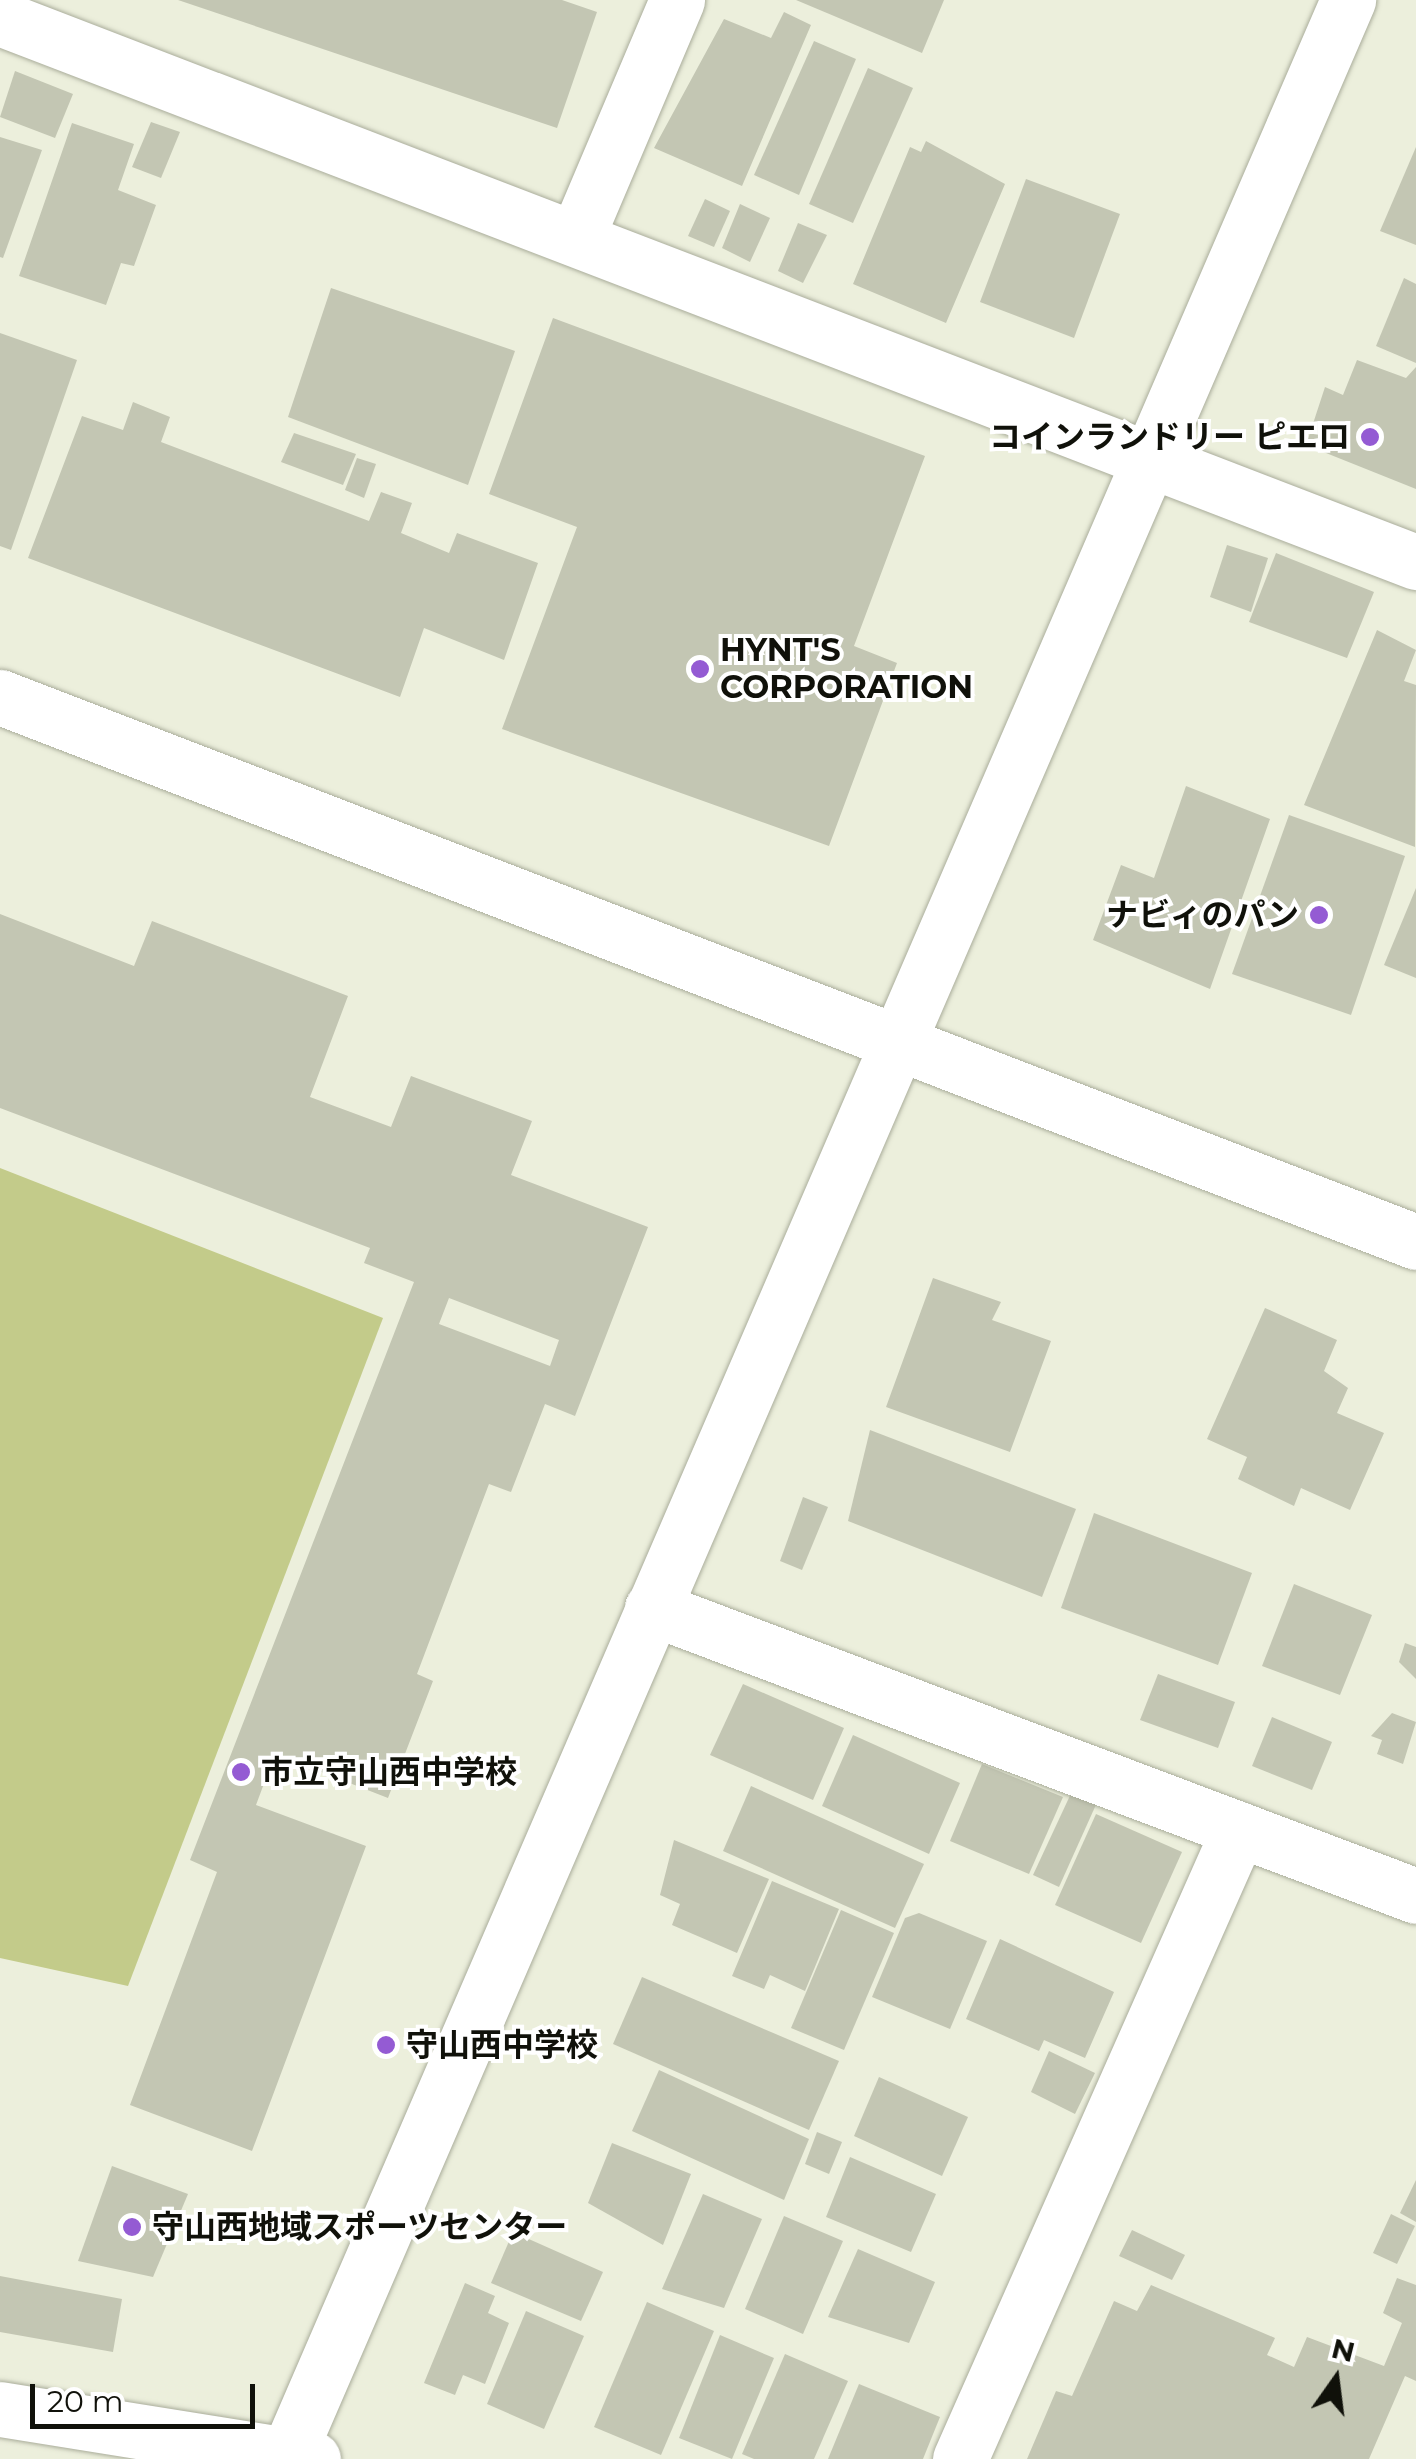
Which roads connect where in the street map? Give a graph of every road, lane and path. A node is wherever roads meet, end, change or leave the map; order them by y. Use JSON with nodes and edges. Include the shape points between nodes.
{"nodes":[{"id":1,"x":677,"y":0,"type":"edge"},
{"id":2,"x":1348,"y":0,"type":"edge"},
{"id":3,"x":0,"y":18,"type":"edge"},
{"id":4,"x":576,"y":236,"type":"junction"},
{"id":5,"x":1150,"y":456,"type":"junction"},
{"id":6,"x":1416,"y":562,"type":"edge"},
{"id":7,"x":0,"y":698,"type":"edge"},
{"id":8,"x":894,"y":1044,"type":"junction"},
{"id":9,"x":1416,"y":1242,"type":"edge"},
{"id":10,"x":652,"y":1608,"type":"junction"},
{"id":11,"x":1240,"y":1829,"type":"junction"},
{"id":12,"x":1416,"y":1896,"type":"edge"},
{"id":13,"x":0,"y":2409,"type":"edge"},
{"id":14,"x":296,"y":2458,"type":"edge"},
{"id":15,"x":960,"y":2459,"type":"edge"}],
"edges":[{"from":1,"to":4,"type":"street"},
{"from":2,"to":5,"type":"street"},
{"from":3,"to":4,"type":"street"},
{"from":4,"to":5,"type":"street"},
{"from":5,"to":6,"type":"street"},
{"from":5,"to":8,"type":"street"},
{"from":7,"to":8,"type":"street"},
{"from":8,"to":9,"type":"street"},
{"from":8,"to":10,"type":"street"},
{"from":10,"to":11,"type":"street"},
{"from":10,"to":14,"type":"street"},
{"from":11,"to":12,"type":"street"},
{"from":11,"to":15,"type":"street"},
{"from":13,"to":14,"type":"street"}]}
